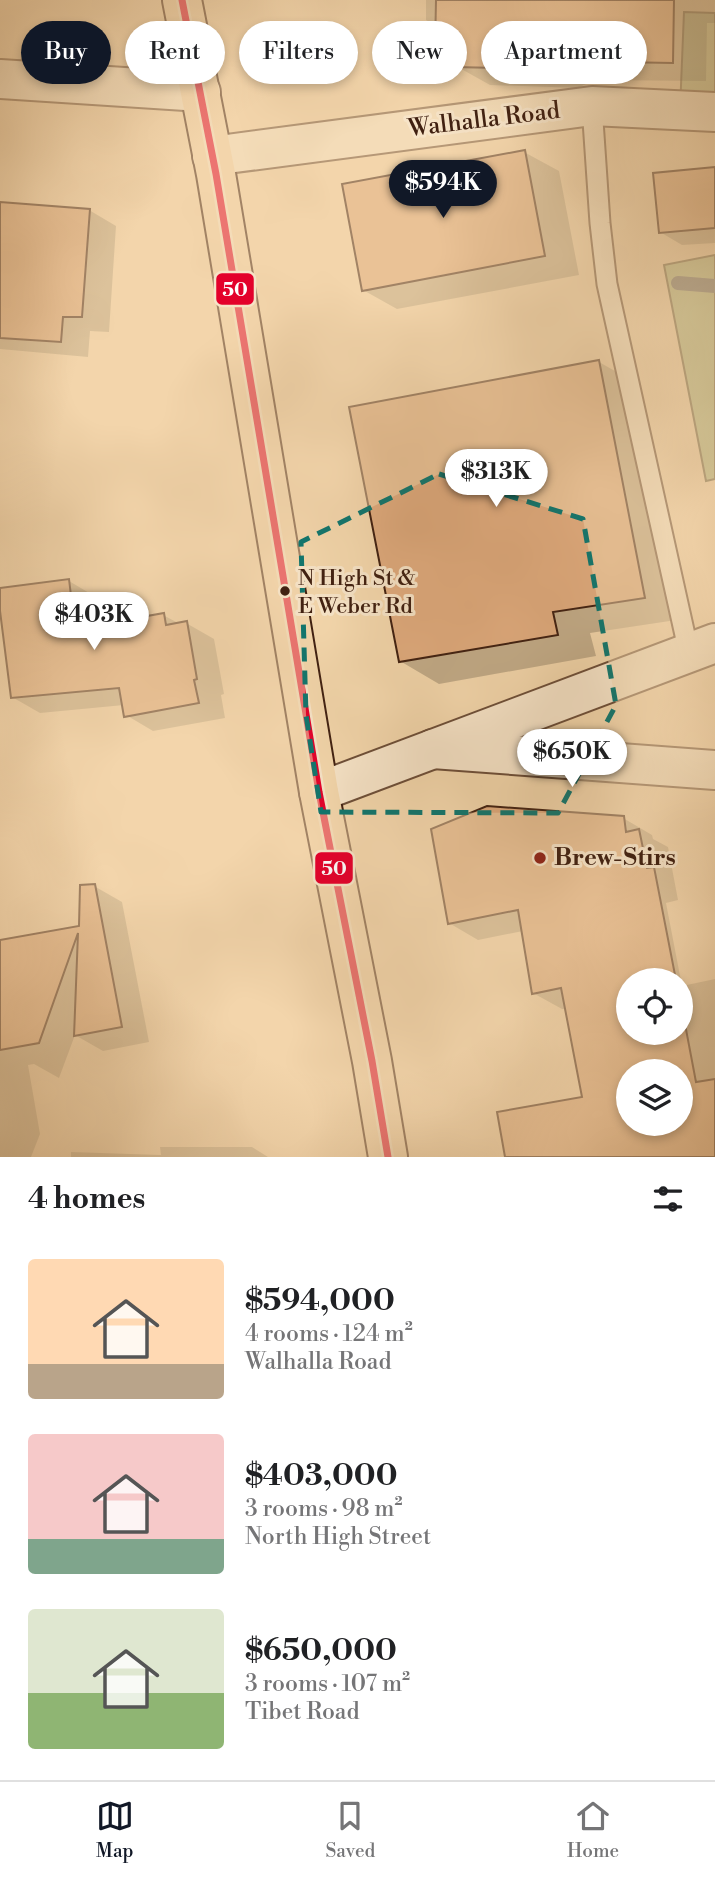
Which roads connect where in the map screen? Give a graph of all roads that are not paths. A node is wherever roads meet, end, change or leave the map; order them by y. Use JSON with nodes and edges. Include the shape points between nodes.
{"nodes":[{"id":1,"x":182,"y":0,"type":"edge"},
{"id":2,"x":0,"y":79,"type":"edge"},
{"id":3,"x":201,"y":92,"type":"junction"},
{"id":4,"x":592,"y":106,"type":"junction"},
{"id":5,"x":715,"y":112,"type":"edge"},
{"id":6,"x":212,"y":156,"type":"junction"},
{"id":7,"x":702,"y":648,"type":"edge"},
{"id":8,"x":433,"y":749,"type":"junction"},
{"id":9,"x":715,"y":770,"type":"edge"},
{"id":10,"x":319,"y":792,"type":"junction"},
{"id":11,"x":388,"y":1157,"type":"edge"}],
"edges":[{"from":1,"to":3,"type":"main road"},
{"from":2,"to":3,"type":"street"},
{"from":3,"to":6,"type":"main road"},
{"from":4,"to":5,"type":"street","name":"Walhalla Road"},
{"from":4,"to":6,"type":"street","name":"Walhalla Road"},
{"from":4,"to":7,"type":"lane","via":[[607,284]]},
{"from":6,"to":10,"type":"main road"},
{"from":7,"to":8,"type":"street"},
{"from":8,"to":9,"type":"street"},
{"from":8,"to":10,"type":"street"},
{"from":10,"to":11,"type":"main road"}]}
